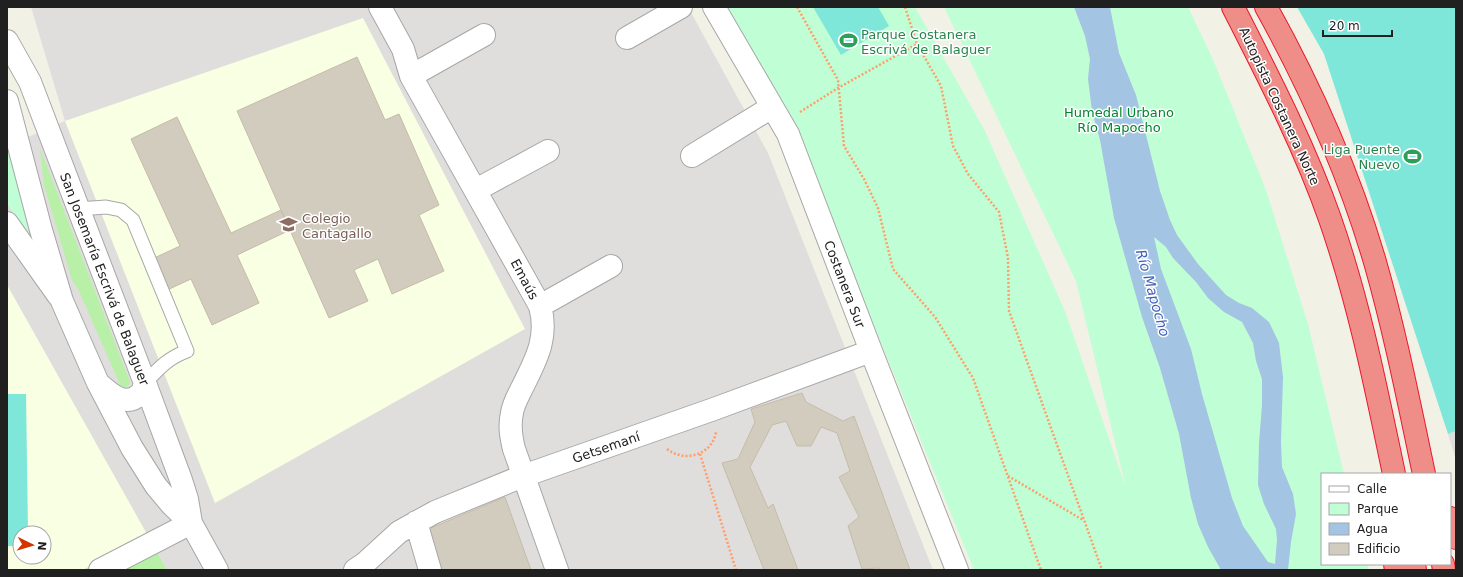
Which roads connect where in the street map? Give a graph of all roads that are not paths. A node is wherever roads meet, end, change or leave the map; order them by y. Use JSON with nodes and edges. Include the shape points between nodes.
{"nodes":[{"id":1,"x":380,"y":7,"type":"edge"},
{"id":2,"x":681,"y":7,"type":"edge"},
{"id":3,"x":714,"y":7,"type":"edge"},
{"id":4,"x":1233,"y":7,"type":"edge"},
{"id":5,"x":1266,"y":7,"type":"edge"},
{"id":6,"x":484,"y":35,"type":"dead end"},
{"id":7,"x":627,"y":38,"type":"dead end"},
{"id":8,"x":7,"y":41,"type":"edge"},
{"id":9,"x":412,"y":76,"type":"junction"},
{"id":10,"x":7,"y":101,"type":"edge"},
{"id":11,"x":777,"y":116,"type":"junction"},
{"id":12,"x":548,"y":151,"type":"dead end"},
{"id":13,"x":692,"y":156,"type":"dead end"},
{"id":14,"x":476,"y":190,"type":"junction"},
{"id":15,"x":78,"y":209,"type":"junction"},
{"id":16,"x":7,"y":223,"type":"edge"},
{"id":17,"x":611,"y":266,"type":"dead end"},
{"id":18,"x":62,"y":301,"type":"junction"},
{"id":19,"x":540,"y":306,"type":"junction"},
{"id":20,"x":871,"y":351,"type":"junction"},
{"id":21,"x":1402,"y":372,"type":"junction"},
{"id":22,"x":98,"y":383,"type":"junction"},
{"id":23,"x":145,"y":383,"type":"junction"},
{"id":24,"x":1376,"y":390,"type":"junction"},
{"id":25,"x":1383,"y":473,"type":"edge"},
{"id":26,"x":1394,"y":473,"type":"edge"},
{"id":27,"x":1424,"y":473,"type":"edge"},
{"id":28,"x":1437,"y":473,"type":"edge"},
{"id":29,"x":523,"y":476,"type":"junction"},
{"id":30,"x":1451,"y":521,"type":"edge"},
{"id":31,"x":416,"y":522,"type":"junction"},
{"id":32,"x":191,"y":523,"type":"junction"},
{"id":33,"x":1456,"y":538,"type":"edge"},
{"id":34,"x":368,"y":566,"type":"edge"},
{"id":35,"x":100,"y":570,"type":"edge"},
{"id":36,"x":218,"y":570,"type":"edge"},
{"id":37,"x":430,"y":570,"type":"edge"},
{"id":38,"x":557,"y":570,"type":"edge"},
{"id":39,"x":957,"y":570,"type":"edge"}],
"edges":[{"from":1,"to":9,"type":"street","name":"Emaús","via":[[403,49]]},
{"from":2,"to":7,"type":"street"},
{"from":3,"to":11,"type":"street","name":"Costanera Sur"},
{"from":4,"to":24,"type":"highway","name":"Autopista Costanera Norte","via":[[1289,120],[1330,219],[1359,316]]},
{"from":5,"to":21,"type":"highway","via":[[1302,74],[1343,169],[1375,262]]},
{"from":6,"to":9,"type":"street"},
{"from":8,"to":15,"type":"street","name":"San Josemaría Escrivá de Balaguer","via":[[30,82]]},
{"from":9,"to":14,"type":"street","name":"Emaús"},
{"from":10,"to":18,"type":"street","name":"San Josemaría Escrivá de Balaguer"},
{"from":11,"to":13,"type":"street"},
{"from":11,"to":20,"type":"street","name":"Costanera Sur","via":[[788,134]]},
{"from":12,"to":14,"type":"street"},
{"from":14,"to":19,"type":"street","name":"Emaús"},
{"from":15,"to":23,"type":"street","name":"San Josemaría Escrivá de Balaguer"},
{"from":15,"to":23,"type":"lane","via":[[106,207],[121,210],[133,220],[187,351],[164,363]]},
{"from":16,"to":18,"type":"street"},
{"from":17,"to":19,"type":"street"},
{"from":18,"to":22,"type":"street","name":"San Josemaría Escrivá de Balaguer"},
{"from":19,"to":29,"type":"street","name":"Emaús","via":[[543,323],[541,343],[516,401],[510,424],[514,449]]},
{"from":20,"to":29,"type":"street","name":"Getsemaní"},
{"from":20,"to":39,"type":"street","name":"Costanera Sur"},
{"from":21,"to":27,"type":"highway"},
{"from":21,"to":28,"type":"highway"},
{"from":22,"to":23,"type":"street","via":[[119,399],[130,400],[141,394]]},
{"from":22,"to":32,"type":"street","name":"San Josemaría Escrivá de Balaguer","via":[[132,448],[156,486]]},
{"from":23,"to":32,"type":"street","name":"San Josemaría Escrivá de Balaguer","via":[[181,480]]},
{"from":24,"to":25,"type":"highway"},
{"from":24,"to":26,"type":"highway"},
{"from":29,"to":31,"type":"street","name":"Getsemaní"},
{"from":29,"to":38,"type":"street","name":"Emaús"},
{"from":30,"to":33,"type":"highway"},
{"from":31,"to":34,"type":"street","name":"Getsemaní","via":[[399,532]]},
{"from":31,"to":37,"type":"street"},
{"from":32,"to":35,"type":"street"},
{"from":32,"to":36,"type":"street","name":"San Josemaría Escrivá de Balaguer"}]}
